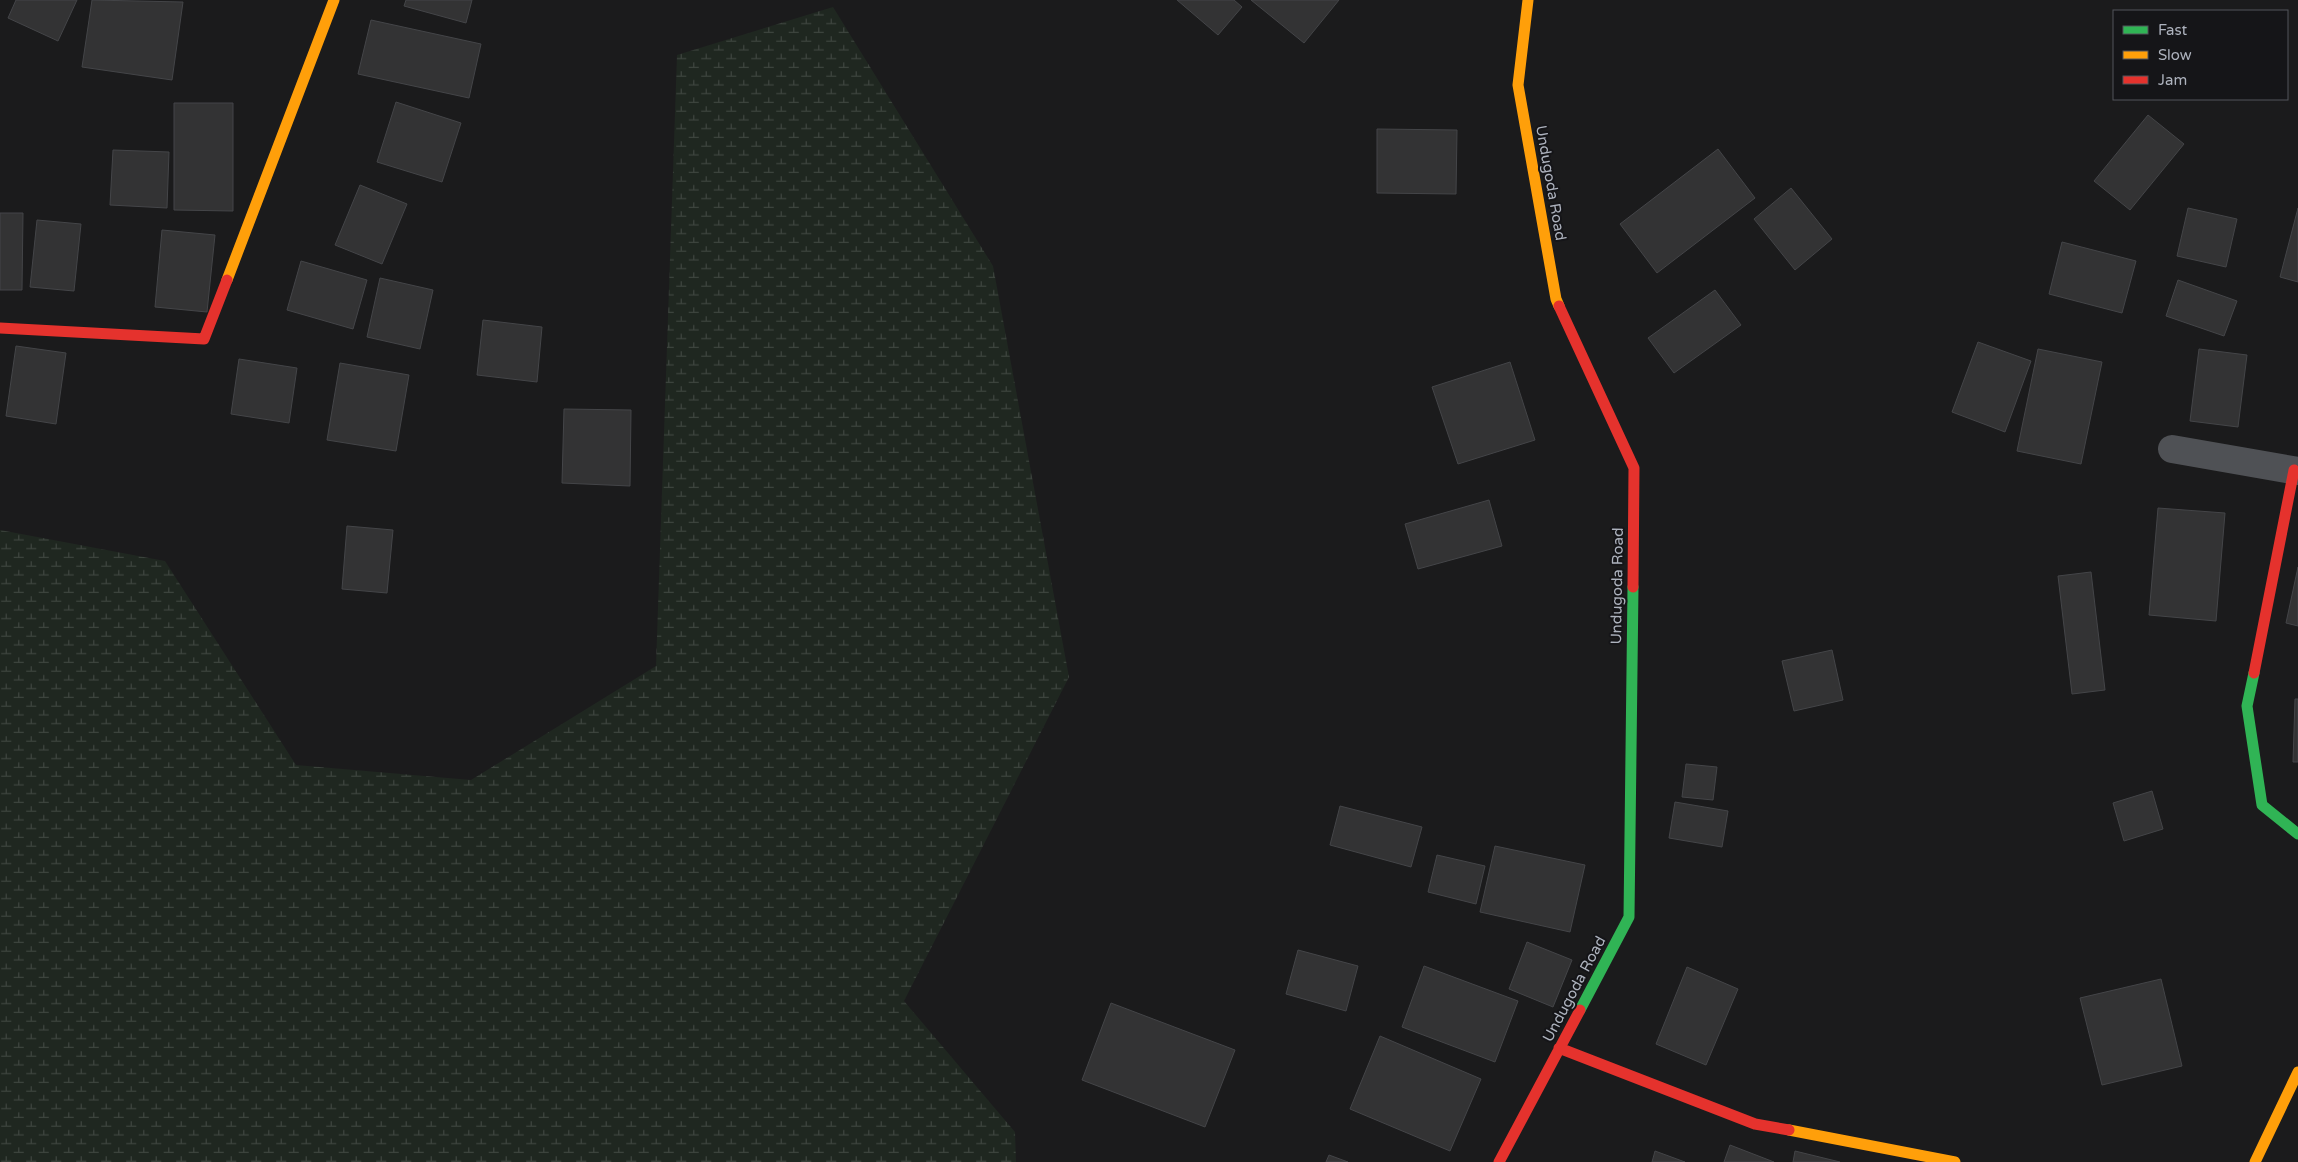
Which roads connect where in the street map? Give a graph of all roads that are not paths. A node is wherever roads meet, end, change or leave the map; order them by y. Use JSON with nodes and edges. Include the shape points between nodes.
{"nodes":[{"id":1,"x":334,"y":0,"type":"edge"},
{"id":2,"x":1528,"y":0,"type":"edge"},
{"id":3,"x":0,"y":328,"type":"edge"},
{"id":4,"x":2172,"y":449,"type":"dead end"},
{"id":5,"x":2296,"y":470,"type":"edge"},
{"id":6,"x":2298,"y":834,"type":"edge"},
{"id":7,"x":1559,"y":1048,"type":"junction"},
{"id":8,"x":2298,"y":1072,"type":"edge"},
{"id":9,"x":1499,"y":1162,"type":"edge"},
{"id":10,"x":1955,"y":1162,"type":"edge"},
{"id":11,"x":2255,"y":1162,"type":"edge"}],
"edges":[{"from":1,"to":3,"type":"street","via":[[204,339]]},
{"from":2,"to":7,"type":"street","name":"Undugoda Road","via":[[1518,86],[1556,299],[1634,468],[1629,917]]},
{"from":4,"to":5,"type":"street"},
{"from":5,"to":6,"type":"street","via":[[2247,706],[2262,805]]},
{"from":7,"to":9,"type":"street","name":"Undugoda Road"},
{"from":7,"to":10,"type":"street","via":[[1755,1124]]},
{"from":8,"to":11,"type":"street"}]}
